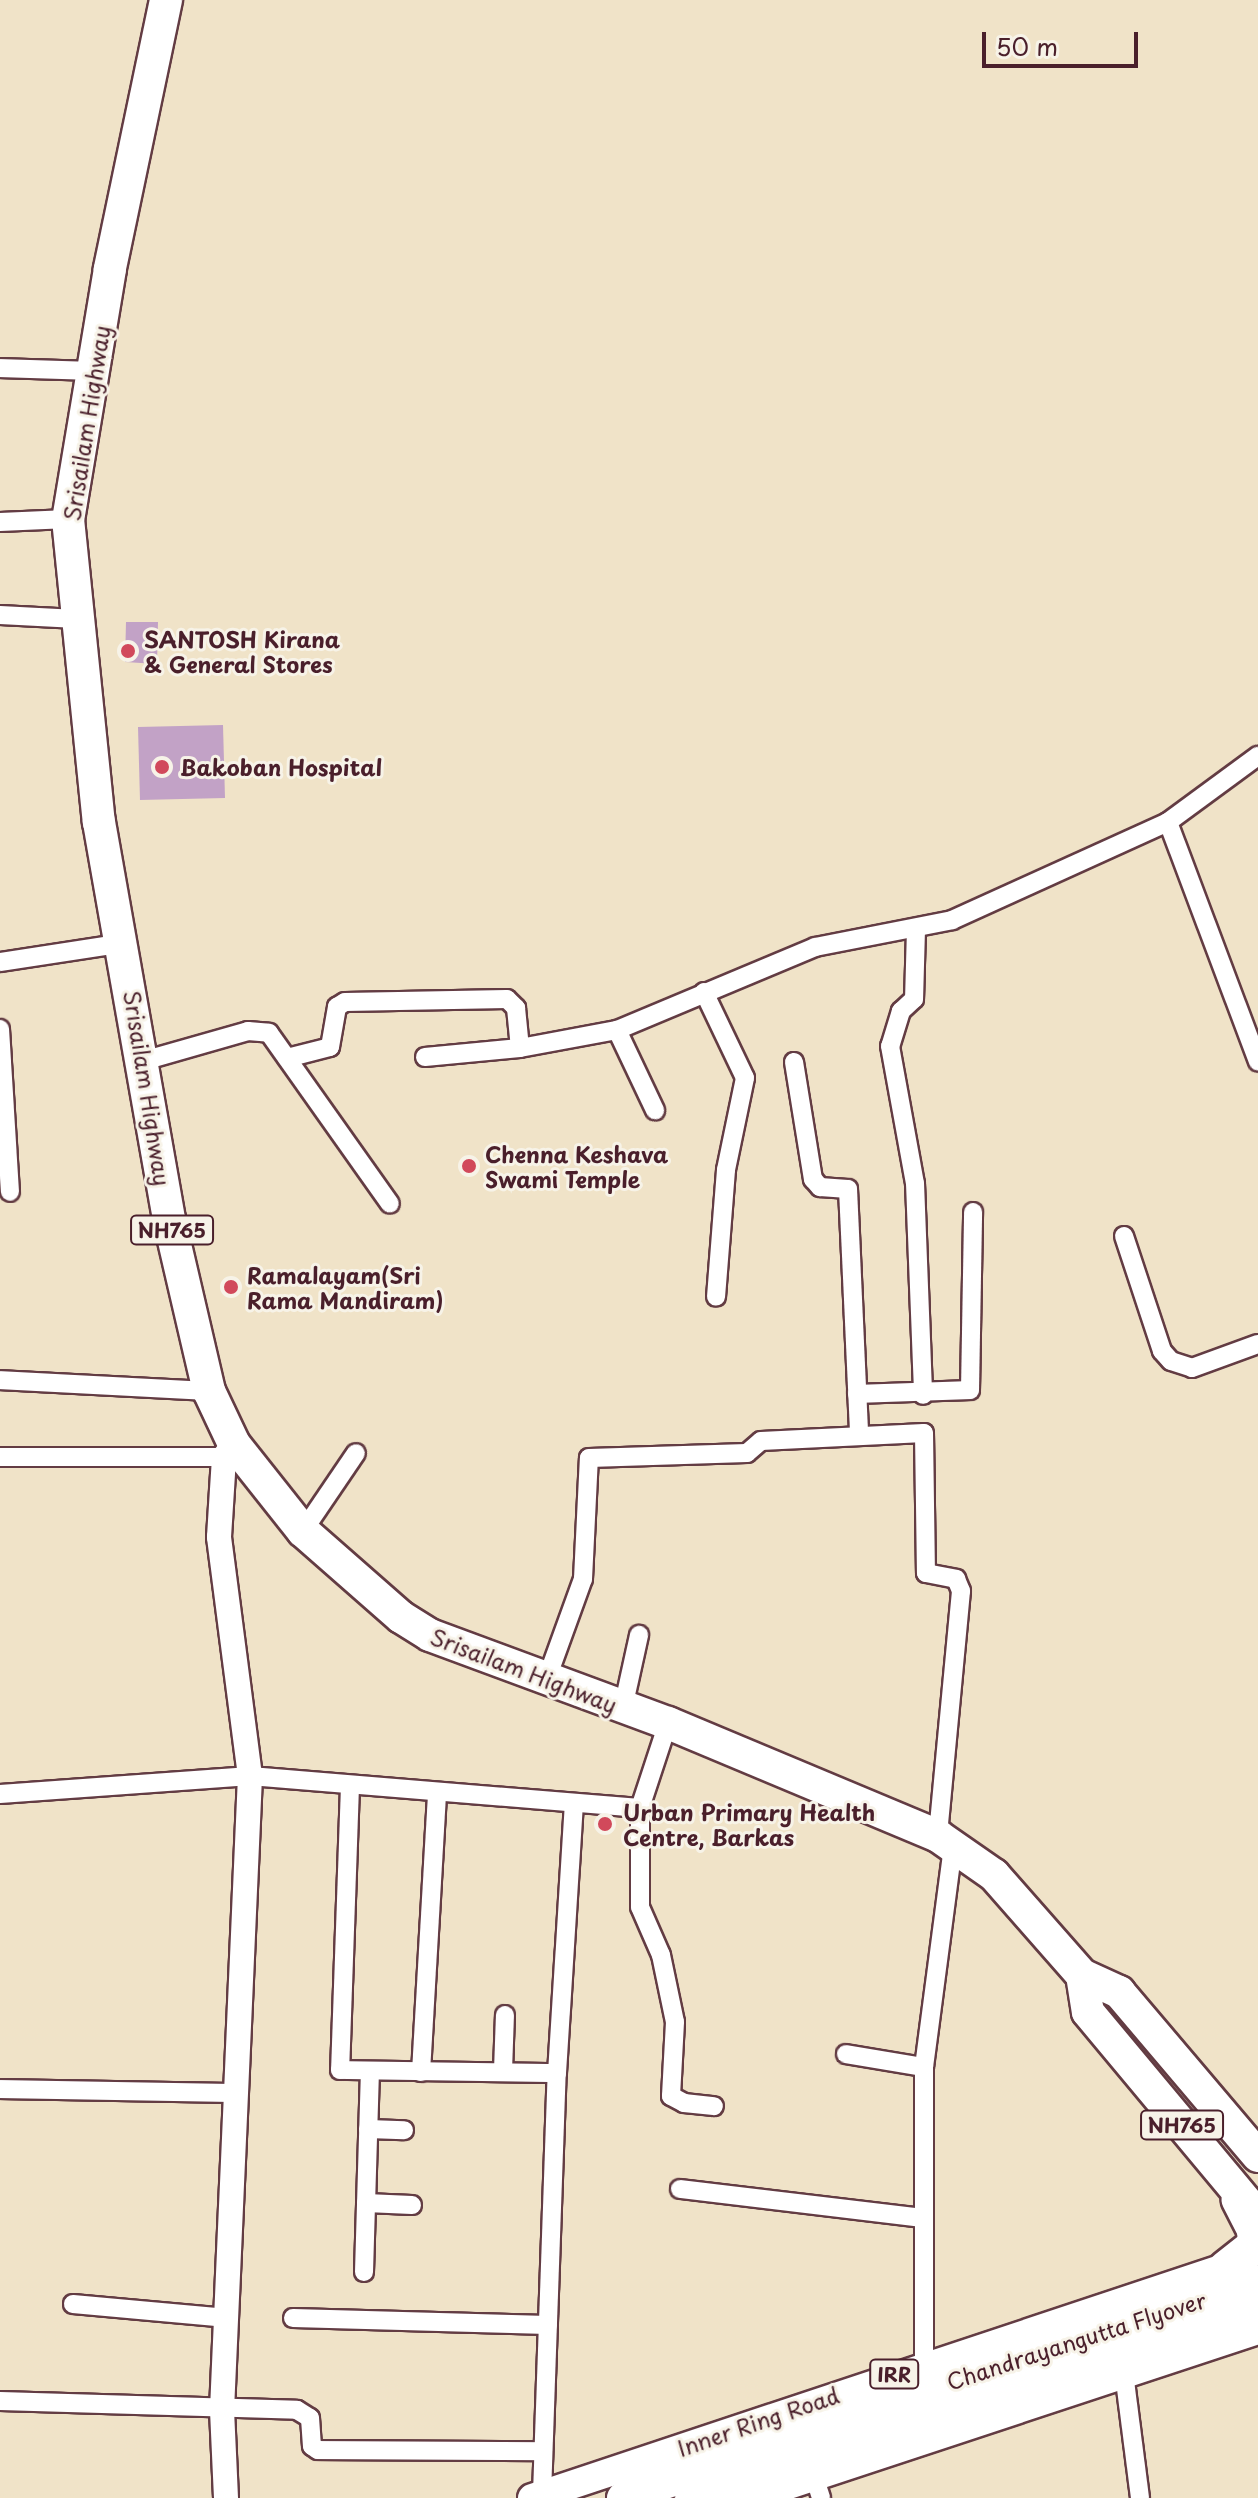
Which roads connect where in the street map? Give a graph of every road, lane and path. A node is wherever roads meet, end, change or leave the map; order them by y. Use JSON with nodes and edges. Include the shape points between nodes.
{"nodes":[{"id":1,"x":166,"y":0,"type":"edge"},
{"id":2,"x":0,"y":368,"type":"edge"},
{"id":3,"x":93,"y":371,"type":"junction"},
{"id":4,"x":68,"y":519,"type":"junction"},
{"id":5,"x":0,"y":522,"type":"edge"},
{"id":6,"x":0,"y":615,"type":"edge"},
{"id":7,"x":77,"y":619,"type":"junction"},
{"id":8,"x":1258,"y":756,"type":"edge"},
{"id":9,"x":1168,"y":822,"type":"junction"},
{"id":10,"x":916,"y":929,"type":"junction"},
{"id":11,"x":124,"y":943,"type":"junction"},
{"id":12,"x":0,"y":962,"type":"edge"},
{"id":13,"x":704,"y":992,"type":"junction"},
{"id":14,"x":1258,"y":1010,"type":"edge"},
{"id":15,"x":1239,"y":1018,"type":"junction"},
{"id":16,"x":0,"y":1029,"type":"edge"},
{"id":17,"x":617,"y":1030,"type":"junction"},
{"id":18,"x":520,"y":1048,"type":"junction"},
{"id":19,"x":425,"y":1057,"type":"dead end"},
{"id":20,"x":287,"y":1058,"type":"junction"},
{"id":21,"x":143,"y":1061,"type":"junction"},
{"id":22,"x":794,"y":1062,"type":"dead end"},
{"id":23,"x":1258,"y":1062,"type":"edge"},
{"id":24,"x":655,"y":1110,"type":"dead end"},
{"id":25,"x":10,"y":1192,"type":"dead end"},
{"id":26,"x":390,"y":1204,"type":"dead end"},
{"id":27,"x":973,"y":1212,"type":"dead end"},
{"id":28,"x":1124,"y":1236,"type":"dead end"},
{"id":29,"x":716,"y":1297,"type":"dead end"},
{"id":30,"x":1258,"y":1344,"type":"edge"},
{"id":31,"x":0,"y":1380,"type":"edge"},
{"id":32,"x":209,"y":1391,"type":"junction"},
{"id":33,"x":857,"y":1394,"type":"junction"},
{"id":34,"x":923,"y":1395,"type":"junction"},
{"id":35,"x":859,"y":1433,"type":"junction"},
{"id":36,"x":229,"y":1450,"type":"junction"},
{"id":37,"x":356,"y":1453,"type":"dead end"},
{"id":38,"x":0,"y":1457,"type":"edge"},
{"id":39,"x":303,"y":1531,"type":"junction"},
{"id":40,"x":639,"y":1635,"type":"dead end"},
{"id":41,"x":546,"y":1681,"type":"junction"},
{"id":42,"x":623,"y":1708,"type":"junction"},
{"id":43,"x":668,"y":1723,"type":"junction"},
{"id":44,"x":250,"y":1776,"type":"junction"},
{"id":45,"x":350,"y":1786,"type":"junction"},
{"id":46,"x":437,"y":1793,"type":"junction"},
{"id":47,"x":0,"y":1794,"type":"edge"},
{"id":48,"x":574,"y":1805,"type":"junction"},
{"id":49,"x":640,"y":1808,"type":"junction"},
{"id":50,"x":946,"y":1841,"type":"junction"},
{"id":51,"x":1082,"y":1975,"type":"junction"},
{"id":52,"x":505,"y":2015,"type":"dead end"},
{"id":53,"x":846,"y":2054,"type":"dead end"},
{"id":54,"x":924,"y":2067,"type":"junction"},
{"id":55,"x":370,"y":2071,"type":"junction"},
{"id":56,"x":503,"y":2071,"type":"junction"},
{"id":57,"x":421,"y":2072,"type":"junction"},
{"id":58,"x":557,"y":2073,"type":"junction"},
{"id":59,"x":0,"y":2089,"type":"edge"},
{"id":60,"x":238,"y":2093,"type":"junction"},
{"id":61,"x":714,"y":2106,"type":"dead end"},
{"id":62,"x":368,"y":2129,"type":"junction"},
{"id":63,"x":404,"y":2130,"type":"dead end"},
{"id":64,"x":1258,"y":2156,"type":"edge"},
{"id":65,"x":1221,"y":2171,"type":"junction"},
{"id":66,"x":680,"y":2189,"type":"dead end"},
{"id":67,"x":366,"y":2203,"type":"junction"},
{"id":68,"x":412,"y":2205,"type":"dead end"},
{"id":69,"x":1258,"y":2216,"type":"edge"},
{"id":70,"x":922,"y":2218,"type":"junction"},
{"id":71,"x":1258,"y":2257,"type":"edge"},
{"id":72,"x":1225,"y":2267,"type":"junction"},
{"id":73,"x":364,"y":2272,"type":"dead end"},
{"id":74,"x":1258,"y":2281,"type":"edge"},
{"id":75,"x":73,"y":2304,"type":"dead end"},
{"id":76,"x":1258,"y":2305,"type":"edge"},
{"id":77,"x":227,"y":2318,"type":"junction"},
{"id":78,"x":293,"y":2318,"type":"dead end"},
{"id":79,"x":548,"y":2325,"type":"junction"},
{"id":80,"x":1258,"y":2330,"type":"edge"},
{"id":81,"x":924,"y":2364,"type":"junction"},
{"id":82,"x":1124,"y":2373,"type":"junction"},
{"id":83,"x":0,"y":2401,"type":"edge"},
{"id":84,"x":222,"y":2410,"type":"junction"},
{"id":85,"x":541,"y":2451,"type":"junction"},
{"id":86,"x":817,"y":2485,"type":"edge"},
{"id":87,"x":537,"y":2496,"type":"edge"},
{"id":88,"x":226,"y":2498,"type":"edge"},
{"id":89,"x":623,"y":2498,"type":"edge"},
{"id":90,"x":691,"y":2498,"type":"edge"},
{"id":91,"x":749,"y":2498,"type":"edge"},
{"id":92,"x":1140,"y":2498,"type":"edge"}],
"edges":[{"from":1,"to":3,"type":"highway","name":"Srisailam Highway","number":"NH765"},
{"from":2,"to":3,"type":"street"},
{"from":3,"to":4,"type":"highway","name":"Srisailam Highway","number":"NH765"},
{"from":4,"to":5,"type":"street"},
{"from":4,"to":7,"type":"highway","name":"Srisailam Highway","number":"NH765"},
{"from":6,"to":7,"type":"street"},
{"from":7,"to":11,"type":"highway","name":"Srisailam Highway","number":"NH765","via":[[99,822]]},
{"from":8,"to":9,"type":"street"},
{"from":9,"to":10,"type":"street","via":[[952,920]]},
{"from":9,"to":15,"type":"street"},
{"from":10,"to":13,"type":"street","via":[[815,947]]},
{"from":10,"to":34,"type":"street","via":[[914,999],[901,1011],[890,1046],[915,1183]]},
{"from":11,"to":12,"type":"street"},
{"from":11,"to":21,"type":"highway","name":"Srisailam Highway","number":"NH765"},
{"from":13,"to":17,"type":"street"},
{"from":13,"to":29,"type":"street","via":[[745,1078],[726,1170]]},
{"from":14,"to":15,"type":"street"},
{"from":15,"to":23,"type":"street"},
{"from":16,"to":25,"type":"street"},
{"from":17,"to":18,"type":"street"},
{"from":17,"to":24,"type":"street"},
{"from":18,"to":19,"type":"street"},
{"from":18,"to":20,"type":"street","via":[[516,1008],[507,999],[340,1002],[330,1047]]},
{"from":20,"to":21,"type":"street","via":[[269,1033],[256,1030]]},
{"from":20,"to":26,"type":"street"},
{"from":21,"to":32,"type":"highway","name":"Srisailam Highway","number":"NH765","via":[[169,1219]]},
{"from":22,"to":33,"type":"street","via":[[813,1179],[820,1187],[848,1189]]},
{"from":27,"to":34,"type":"street","via":[[970,1390]]},
{"from":28,"to":30,"type":"street","via":[[1162,1351],[1171,1361],[1192,1368]]},
{"from":31,"to":32,"type":"street"},
{"from":32,"to":36,"type":"highway","name":"Srisailam Highway","number":"NH765"},
{"from":33,"to":34,"type":"street"},
{"from":33,"to":35,"type":"street"},
{"from":35,"to":41,"type":"street","via":[[761,1441],[747,1453],[589,1458],[583,1579]]},
{"from":35,"to":50,"type":"street","via":[[924,1433],[926,1573],[956,1579],[961,1591]]},
{"from":36,"to":38,"type":"street"},
{"from":36,"to":39,"type":"highway","name":"Srisailam Highway","number":"NH765"},
{"from":36,"to":44,"type":"main road","via":[[219,1537]]},
{"from":37,"to":39,"type":"street"},
{"from":39,"to":41,"type":"highway","name":"Srisailam Highway","number":"NH765","via":[[401,1617],[430,1635]]},
{"from":40,"to":42,"type":"street"},
{"from":41,"to":42,"type":"highway","name":"Srisailam Highway","number":"NH765"},
{"from":42,"to":43,"type":"highway","name":"Srisailam Highway","number":"NH765"},
{"from":43,"to":49,"type":"street"},
{"from":43,"to":50,"type":"highway","name":"Srisailam Highway","number":"NH765"},
{"from":44,"to":45,"type":"street"},
{"from":44,"to":47,"type":"street"},
{"from":44,"to":60,"type":"main road"},
{"from":45,"to":46,"type":"street"},
{"from":45,"to":55,"type":"street","via":[[339,2067]]},
{"from":46,"to":48,"type":"street"},
{"from":46,"to":57,"type":"street"},
{"from":48,"to":49,"type":"street"},
{"from":48,"to":58,"type":"street"},
{"from":49,"to":61,"type":"street","via":[[640,1907],[661,1955],[675,2022],[671,2096]]},
{"from":50,"to":51,"type":"highway","name":"Srisailam Highway","number":"NH765","via":[[994,1875]]},
{"from":50,"to":54,"type":"street"},
{"from":51,"to":64,"type":"highway","number":"NH765","via":[[1119,1992]]},
{"from":51,"to":65,"type":"highway","number":"NH765","via":[[1088,2012]]},
{"from":52,"to":56,"type":"street"},
{"from":53,"to":54,"type":"street"},
{"from":54,"to":70,"type":"street"},
{"from":55,"to":57,"type":"street"},
{"from":55,"to":62,"type":"street"},
{"from":56,"to":57,"type":"street"},
{"from":56,"to":58,"type":"street"},
{"from":58,"to":79,"type":"street"},
{"from":59,"to":60,"type":"street"},
{"from":60,"to":77,"type":"main road"},
{"from":62,"to":63,"type":"street"},
{"from":62,"to":67,"type":"street"},
{"from":65,"to":69,"type":"highway","number":"NH765"},
{"from":65,"to":72,"type":"highway","via":[[1254,2234],[1252,2248]]},
{"from":66,"to":70,"type":"street"},
{"from":67,"to":68,"type":"street"},
{"from":67,"to":73,"type":"street"},
{"from":70,"to":81,"type":"street"},
{"from":71,"to":72,"type":"main road","name":"Inner Ring Road","number":"IRR"},
{"from":72,"to":81,"type":"main road","name":"Inner Ring Road","number":"IRR"},
{"from":74,"to":89,"type":"highway","name":"Chandrayangutta Flyover","number":"IRR","via":[[917,2392]]},
{"from":75,"to":77,"type":"street"},
{"from":76,"to":90,"type":"highway","name":"Chandrayangutta Flyover","number":"IRR","via":[[908,2419]]},
{"from":77,"to":84,"type":"main road"},
{"from":78,"to":79,"type":"street"},
{"from":79,"to":85,"type":"street"},
{"from":80,"to":82,"type":"main road"},
{"from":81,"to":87,"type":"main road","name":"Inner Ring Road","number":"IRR"},
{"from":82,"to":86,"type":"main road"},
{"from":82,"to":92,"type":"street"},
{"from":83,"to":84,"type":"street"},
{"from":84,"to":85,"type":"street","via":[[307,2413],[312,2446],[318,2450]]},
{"from":84,"to":88,"type":"main road"},
{"from":85,"to":87,"type":"street"},
{"from":86,"to":91,"type":"main road"}]}
